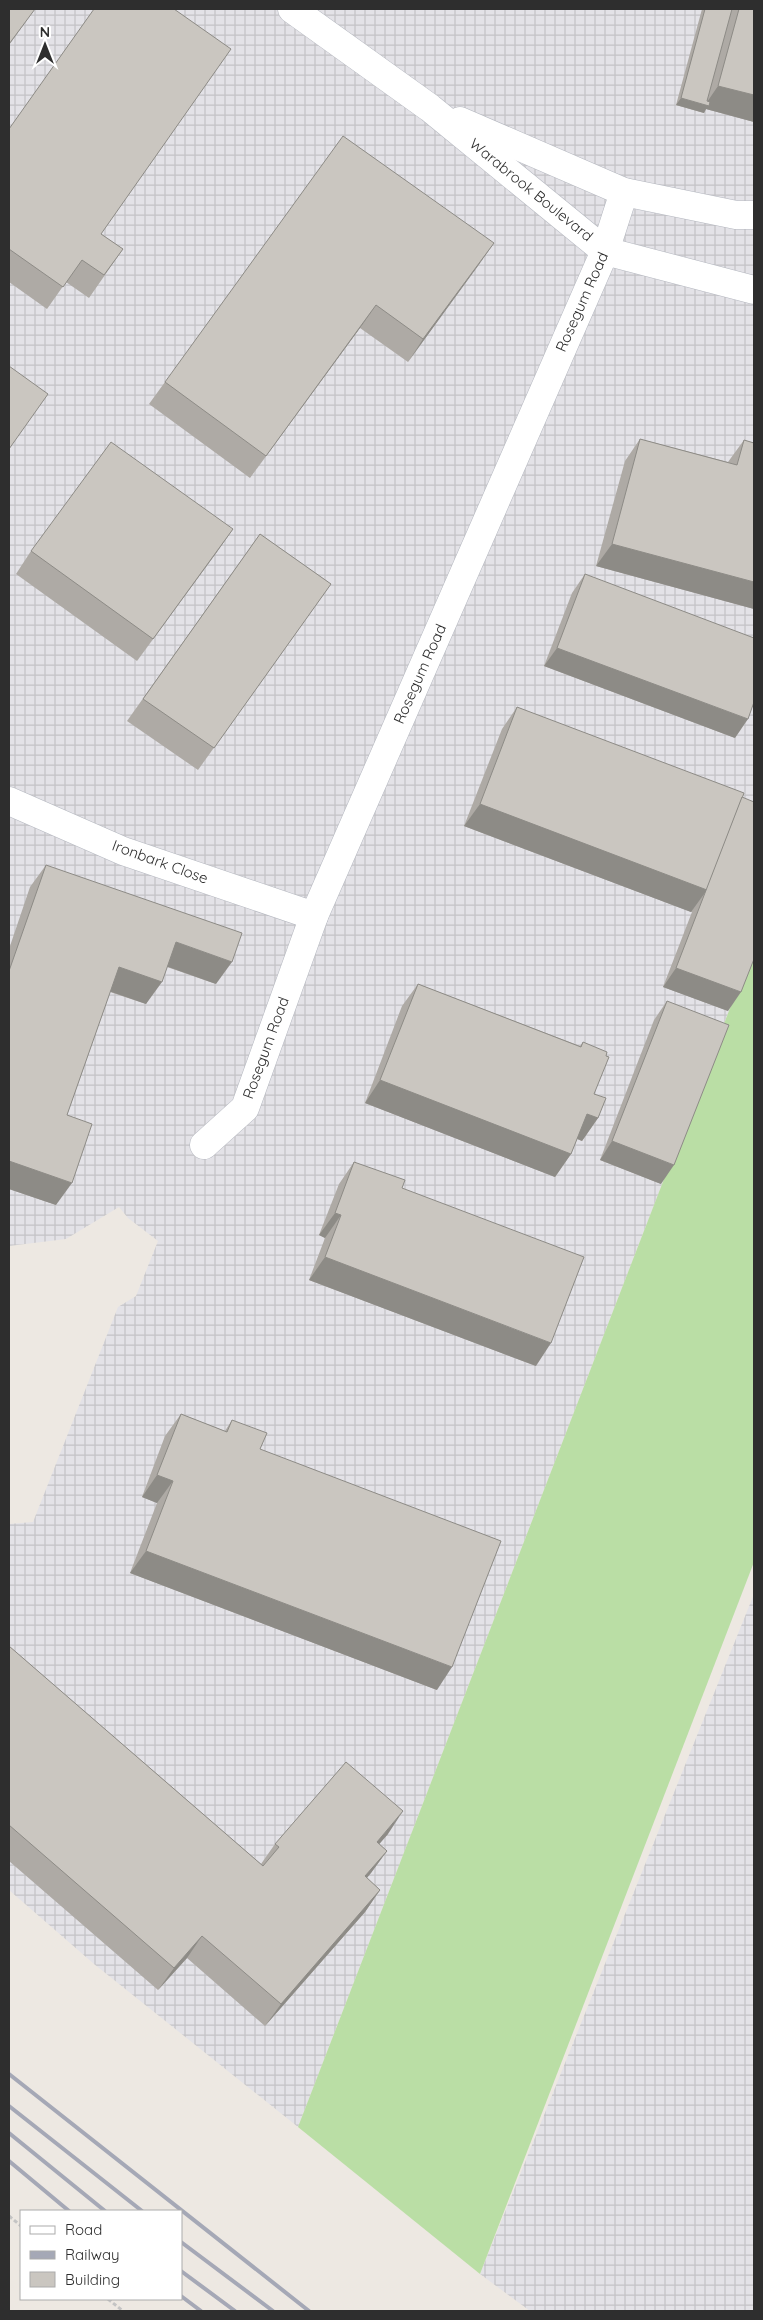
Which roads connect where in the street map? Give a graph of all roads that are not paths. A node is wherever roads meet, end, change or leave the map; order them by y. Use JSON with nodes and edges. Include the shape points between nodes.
{"nodes":[{"id":1,"x":292,"y":9,"type":"edge"},
{"id":2,"x":430,"y":108,"type":"junction"},
{"id":3,"x":624,"y":192,"type":"junction"},
{"id":4,"x":754,"y":215,"type":"edge"},
{"id":5,"x":605,"y":251,"type":"junction"},
{"id":6,"x":754,"y":290,"type":"edge"},
{"id":7,"x":9,"y":801,"type":"edge"},
{"id":8,"x":314,"y":916,"type":"junction"},
{"id":9,"x":204,"y":1145,"type":"dead end"}],
"edges":[{"from":1,"to":2,"type":"street","name":"Warabrook Boulevard"},
{"from":2,"to":3,"type":"street","name":"Warabrook Boulevard"},
{"from":2,"to":5,"type":"street","name":"Warabrook Boulevard"},
{"from":3,"to":4,"type":"street","name":"Warabrook Boulevard","via":[[736,215]]},
{"from":3,"to":5,"type":"street","name":"Rosegum Road"},
{"from":5,"to":6,"type":"street","name":"Warabrook Boulevard"},
{"from":5,"to":8,"type":"street","name":"Rosegum Road"},
{"from":7,"to":8,"type":"street","name":"Ironbark Close","via":[[123,851]]},
{"from":8,"to":9,"type":"street","name":"Rosegum Road","via":[[245,1108]]}]}
